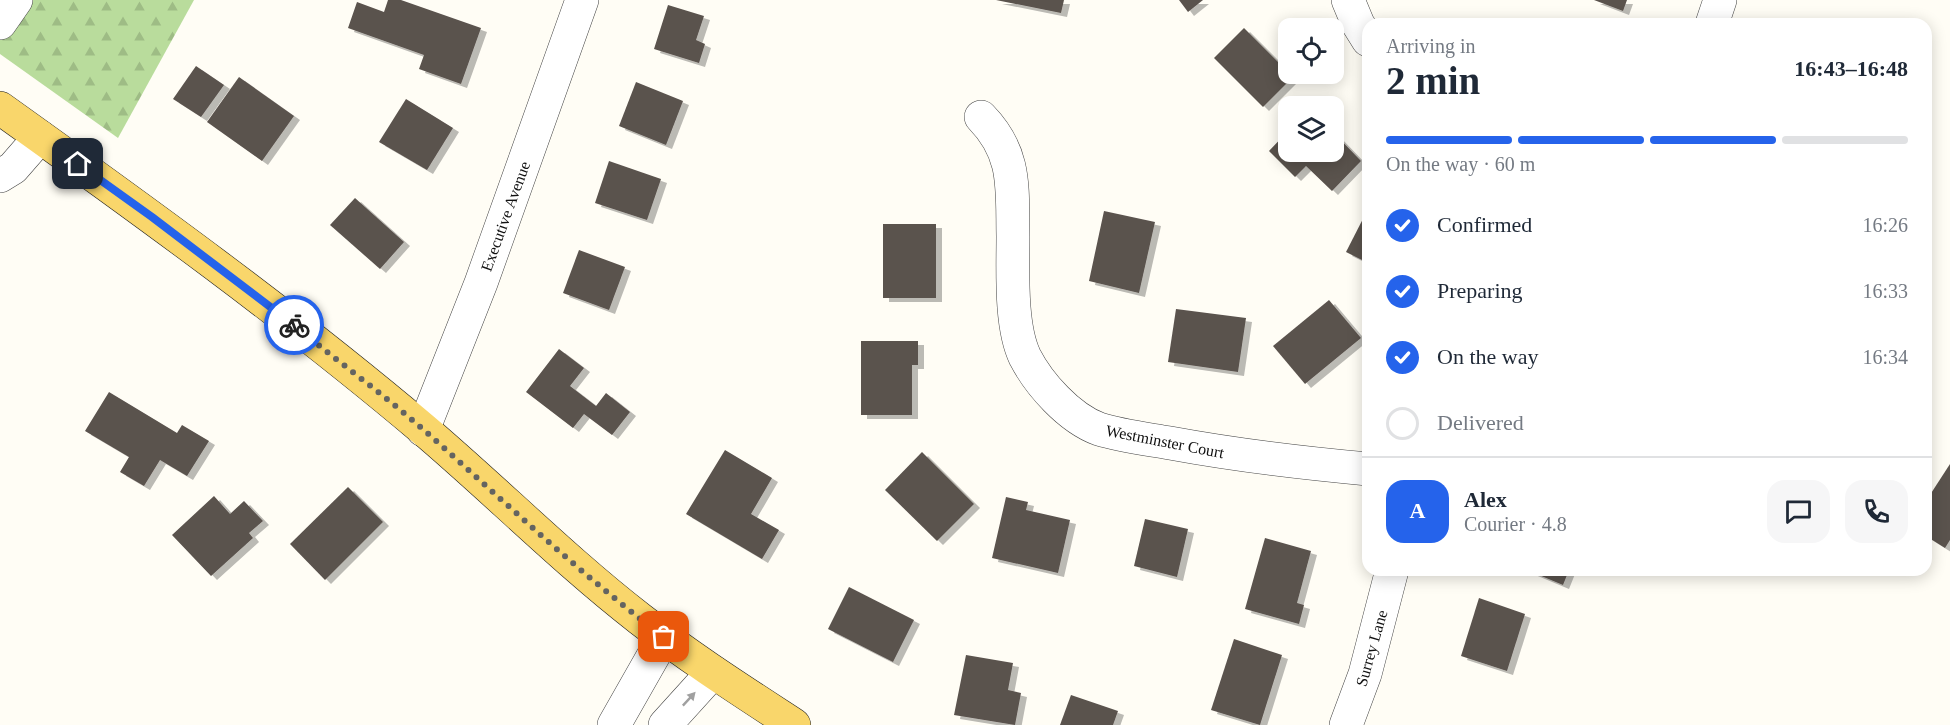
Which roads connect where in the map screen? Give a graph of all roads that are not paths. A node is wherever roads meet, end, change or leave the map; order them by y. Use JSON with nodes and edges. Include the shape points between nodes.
{"nodes":[{"id":1,"x":16,"y":0,"type":"edge"},
{"id":2,"x":582,"y":0,"type":"edge"},
{"id":3,"x":1348,"y":0,"type":"edge"},
{"id":4,"x":1720,"y":0,"type":"edge"},
{"id":5,"x":1714,"y":18,"type":"edge"},
{"id":6,"x":0,"y":23,"type":"edge"},
{"id":7,"x":1362,"y":30,"type":"edge"},
{"id":8,"x":0,"y":108,"type":"edge"},
{"id":9,"x":981,"y":117,"type":"dead end"},
{"id":10,"x":40,"y":137,"type":"junction"},
{"id":11,"x":0,"y":176,"type":"edge"},
{"id":12,"x":423,"y":430,"type":"junction"},
{"id":13,"x":1362,"y":468,"type":"edge"},
{"id":14,"x":1390,"y":576,"type":"edge"},
{"id":15,"x":664,"y":637,"type":"junction"},
{"id":16,"x":713,"y":672,"type":"junction"},
{"id":17,"x":614,"y":725,"type":"edge"},
{"id":18,"x":665,"y":725,"type":"edge"},
{"id":19,"x":794,"y":725,"type":"edge"},
{"id":20,"x":1346,"y":725,"type":"edge"}],
"edges":[{"from":1,"to":6,"type":"street"},
{"from":2,"to":12,"type":"street","name":"Executive Avenue"},
{"from":3,"to":7,"type":"street"},
{"from":4,"to":5,"type":"street"},
{"from":8,"to":10,"type":"main road"},
{"from":9,"to":13,"type":"street","name":"Westminster Court","via":[[1005,150],[1012,175],[1013,293],[1024,355],[1041,382],[1068,410],[1098,428],[1140,438]]},
{"from":10,"to":11,"type":"street","via":[[13,168]]},
{"from":10,"to":12,"type":"main road","via":[[258,296]]},
{"from":12,"to":15,"type":"main road"},
{"from":14,"to":20,"type":"street","name":"Surrey Lane","via":[[1365,674]]},
{"from":15,"to":16,"type":"main road"},
{"from":15,"to":17,"type":"street"},
{"from":18,"to":16,"type":"street","one_way":true},
{"from":16,"to":19,"type":"main road"}]}
